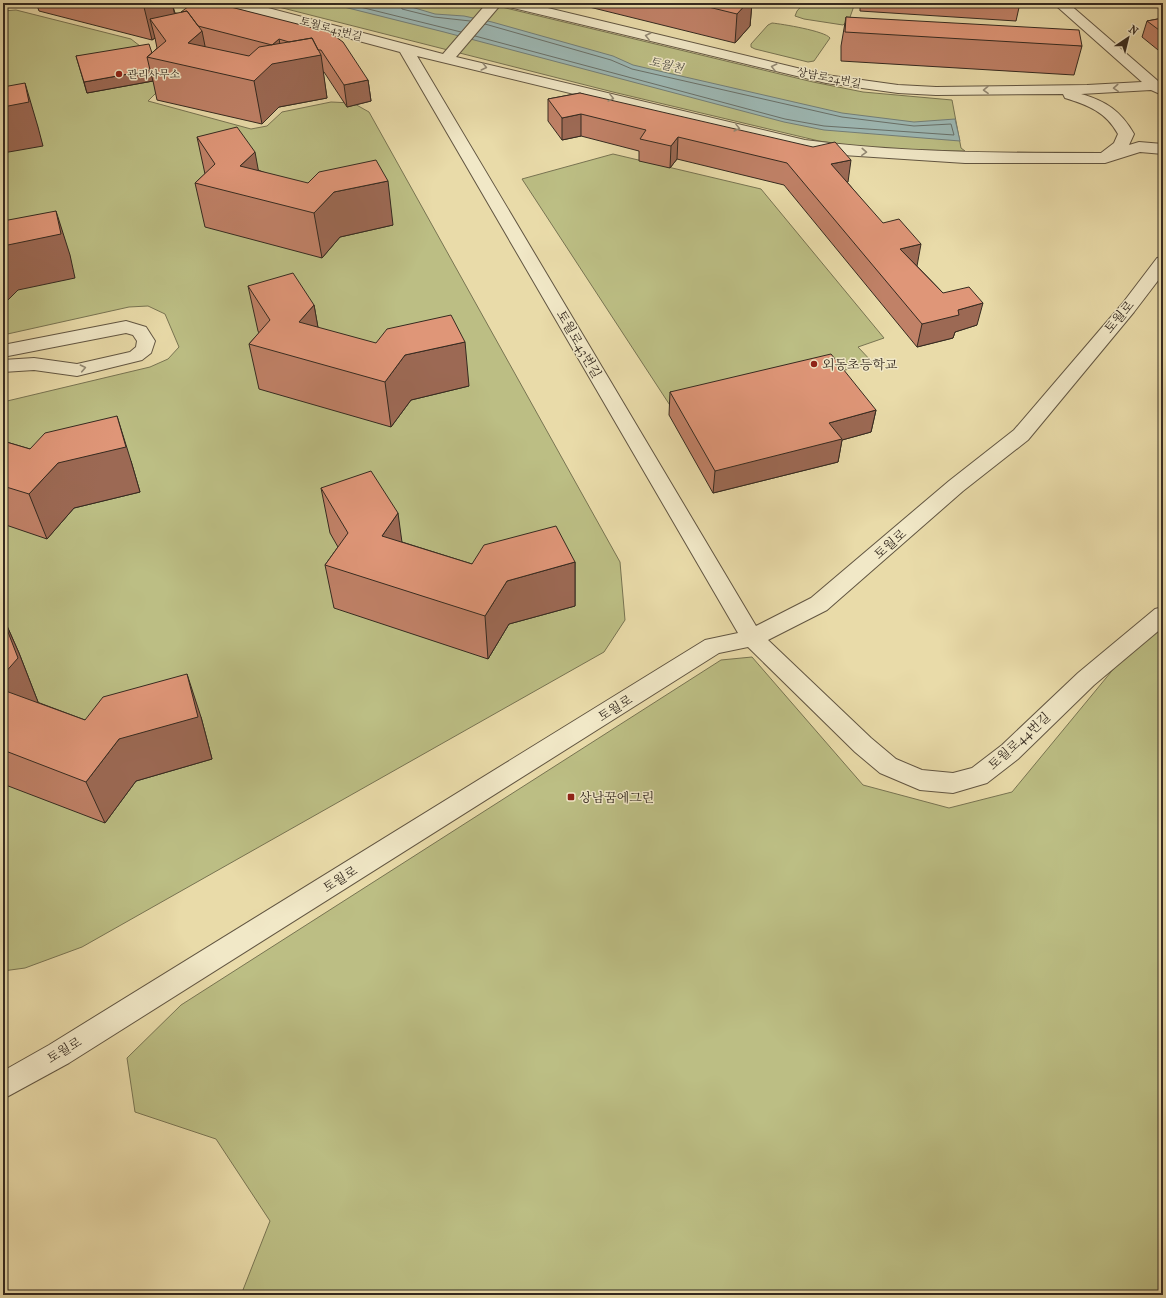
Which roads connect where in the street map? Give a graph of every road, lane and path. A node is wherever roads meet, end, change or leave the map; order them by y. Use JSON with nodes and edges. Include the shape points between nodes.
{"nodes":[{"id":1,"x":232,"y":3,"type":"edge"},
{"id":2,"x":495,"y":3,"type":"edge"},
{"id":3,"x":510,"y":3,"type":"edge"},
{"id":4,"x":1060,"y":3,"type":"edge"},
{"id":5,"x":406,"y":49,"type":"junction"},
{"id":6,"x":446,"y":59,"type":"junction"},
{"id":7,"x":1160,"y":88,"type":"edge"},
{"id":8,"x":1052,"y":89,"type":"junction"},
{"id":9,"x":1163,"y":149,"type":"edge"},
{"id":10,"x":1105,"y":158,"type":"junction"},
{"id":11,"x":1163,"y":262,"type":"edge"},
{"id":12,"x":3,"y":351,"type":"edge"},
{"id":13,"x":3,"y":355,"type":"edge"},
{"id":14,"x":40,"y":365,"type":"junction"},
{"id":15,"x":3,"y":366,"type":"edge"},
{"id":16,"x":3,"y":376,"type":"edge"},
{"id":17,"x":1163,"y":615,"type":"edge"},
{"id":18,"x":752,"y":638,"type":"junction"},
{"id":19,"x":3,"y":1086,"type":"edge"}],
"edges":[{"from":1,"to":5,"type":"street","name":"토월로43번길"},
{"from":2,"to":6,"type":"street"},
{"from":8,"to":3,"type":"street","name":"상남로24번길","one_way":true,"via":[[898,89],[826,79]]},
{"from":4,"to":7,"type":"street"},
{"from":5,"to":6,"type":"street","name":"토월로43번길"},
{"from":5,"to":18,"type":"street","name":"토월로43번길"},
{"from":6,"to":10,"type":"street","name":"토월로43번길","one_way":true,"via":[[805,145],[931,156]]},
{"from":7,"to":8,"type":"street","name":"상남로24번길","one_way":true},
{"from":8,"to":10,"type":"street","via":[[1103,106],[1114,115],[1126,134],[1122,145]]},
{"from":9,"to":10,"type":"street","name":"토월로43번길","via":[[1139,147]]},
{"from":11,"to":18,"type":"street","name":"토월로","via":[[1128,308],[1021,435],[956,486],[819,604]]},
{"from":14,"to":12,"type":"street","one_way":true,"via":[[77,370],[136,356],[145,349],[146,341],[140,331],[126,326]]},
{"from":13,"to":14,"type":"street","via":[[30,356],[69,352]]},
{"from":14,"to":15,"type":"street"},
{"from":14,"to":16,"type":"street"},
{"from":17,"to":18,"type":"street","name":"토월로44번길","via":[[1086,679],[1004,757],[980,776],[953,783],[920,780],[888,766]]},
{"from":18,"to":19,"type":"street","name":"토월로","via":[[713,646],[60,1054]]}]}
